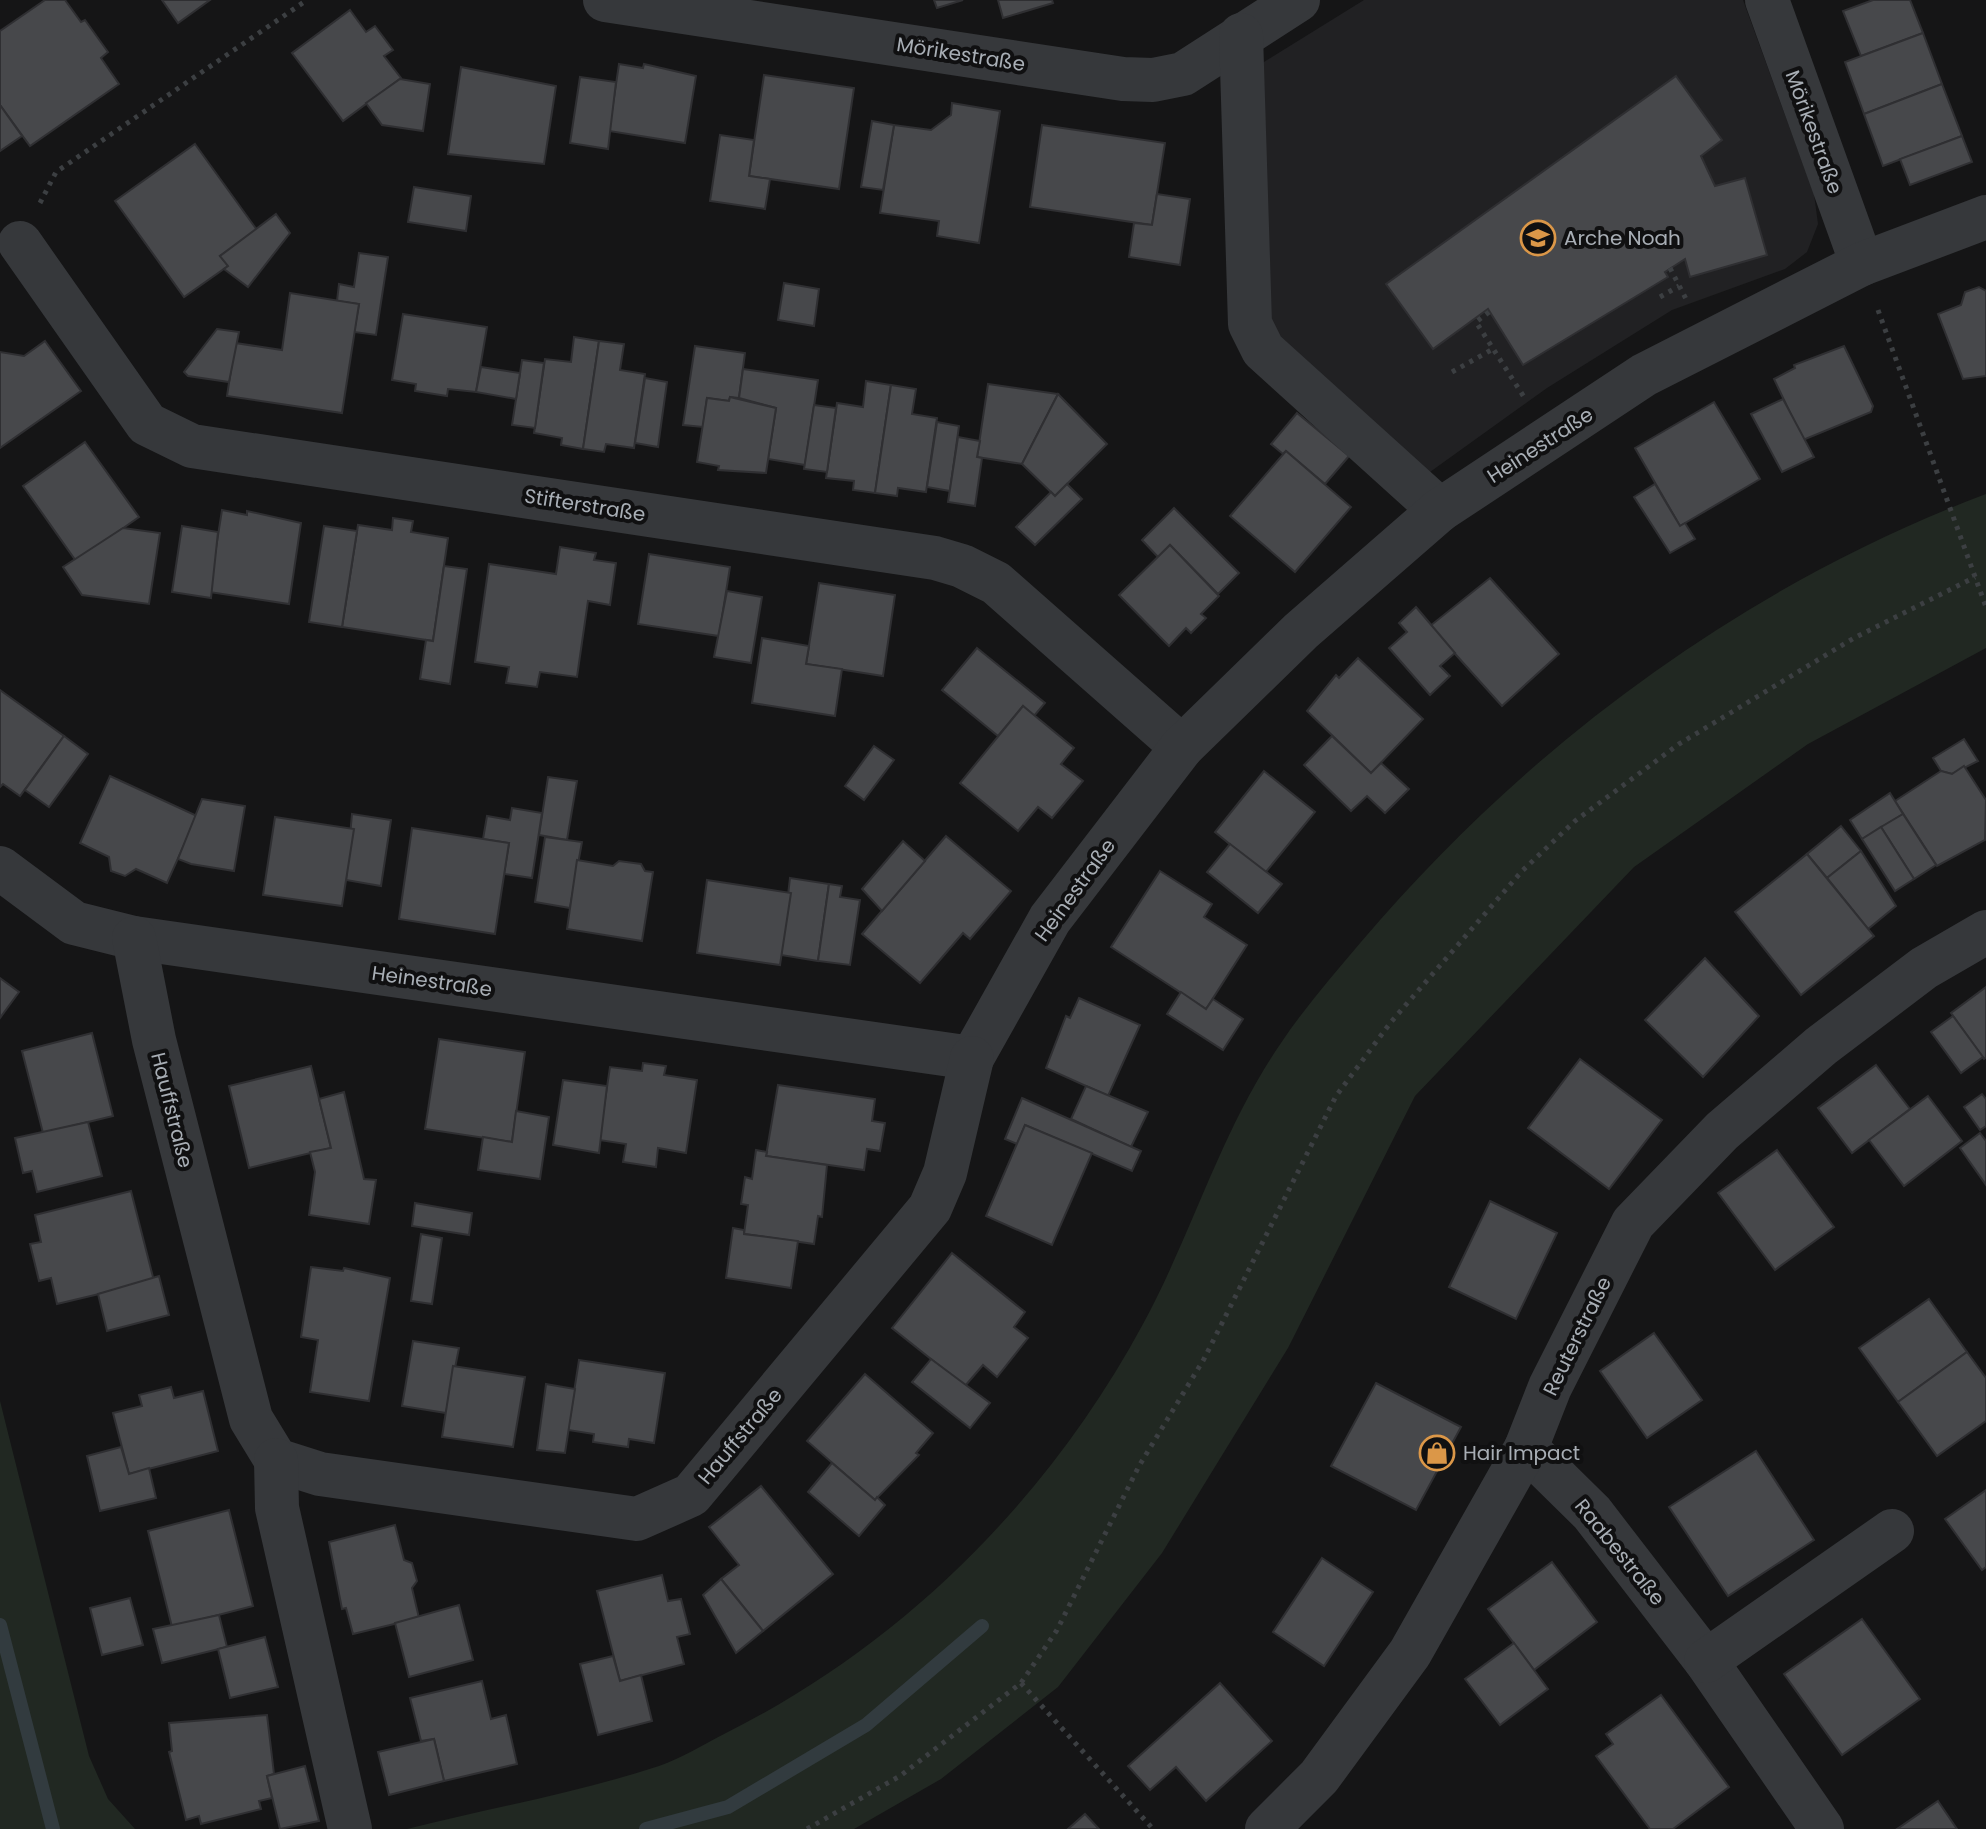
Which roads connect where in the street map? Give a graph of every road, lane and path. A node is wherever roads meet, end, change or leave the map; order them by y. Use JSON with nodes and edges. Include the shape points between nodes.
{"nodes":[{"id":1,"x":307,"y":0,"type":"edge"},
{"id":2,"x":605,"y":0,"type":"edge"},
{"id":3,"x":1298,"y":0,"type":"edge"},
{"id":4,"x":1767,"y":0,"type":"edge"},
{"id":5,"x":1241,"y":35,"type":"junction"},
{"id":6,"x":1986,"y":217,"type":"edge"},
{"id":7,"x":20,"y":243,"type":"joint"},
{"id":8,"x":1862,"y":264,"type":"junction"},
{"id":9,"x":1679,"y":286,"type":"dead end"},
{"id":10,"x":1660,"y":297,"type":"dead end"},
{"id":11,"x":1489,"y":312,"type":"dead end"},
{"id":12,"x":1493,"y":349,"type":"junction"},
{"id":13,"x":1452,"y":372,"type":"dead end"},
{"id":14,"x":1550,"y":438,"type":"junction"},
{"id":15,"x":1440,"y":510,"type":"junction"},
{"id":16,"x":1975,"y":577,"type":"junction"},
{"id":17,"x":1986,"y":607,"type":"edge"},
{"id":18,"x":1182,"y":747,"type":"junction"},
{"id":19,"x":0,"y":868,"type":"edge"},
{"id":20,"x":1986,"y":932,"type":"edge"},
{"id":21,"x":134,"y":938,"type":"junction"},
{"id":22,"x":972,"y":1058,"type":"junction"},
{"id":23,"x":1526,"y":1448,"type":"junction"},
{"id":24,"x":276,"y":1460,"type":"junction"},
{"id":25,"x":1892,"y":1531,"type":"dead end"},
{"id":26,"x":1706,"y":1661,"type":"junction"},
{"id":27,"x":1021,"y":1683,"type":"junction"},
{"id":28,"x":350,"y":1829,"type":"edge"},
{"id":29,"x":807,"y":1829,"type":"edge"},
{"id":30,"x":1153,"y":1829,"type":"edge"},
{"id":31,"x":1267,"y":1829,"type":"edge"},
{"id":32,"x":1822,"y":1829,"type":"edge"}],
"edges":[{"from":1,"to":7,"type":"path","via":[[56,172]]},
{"from":2,"to":5,"type":"street","name":"Mörikestraße","via":[[1123,79],[1183,74]]},
{"from":3,"to":5,"type":"street","name":"Mörikestraße"},
{"from":4,"to":8,"type":"street","name":"Mörikestraße"},
{"from":5,"to":15,"type":"street","via":[[1250,324],[1263,350]]},
{"from":6,"to":8,"type":"street","name":"Heinestraße"},
{"from":7,"to":18,"type":"street","name":"Stifterstraße","via":[[147,424],[192,446],[962,566],[996,583]]},
{"from":8,"to":14,"type":"street","name":"Heinestraße","via":[[1644,375]]},
{"from":8,"to":16,"type":"path"},
{"from":9,"to":10,"type":"path"},
{"from":11,"to":12,"type":"path","via":[[1476,322]]},
{"from":12,"to":13,"type":"path"},
{"from":12,"to":14,"type":"path"},
{"from":14,"to":15,"type":"street","name":"Heinestraße"},
{"from":15,"to":18,"type":"street","name":"Heinestraße","via":[[1301,631]]},
{"from":16,"to":17,"type":"path"},
{"from":16,"to":27,"type":"path","via":[[1854,638],[1679,744],[1575,821],[1522,871],[1391,1022],[1336,1096],[1204,1359],[1139,1466],[1057,1630]]},
{"from":18,"to":22,"type":"street","name":"Heinestraße","via":[[1050,919]]},
{"from":19,"to":21,"type":"street","name":"Heinestraße","via":[[74,923]]},
{"from":20,"to":23,"type":"street","name":"Reuterstraße","via":[[1924,968],[1821,1046],[1722,1131],[1633,1223],[1550,1387]]},
{"from":21,"to":22,"type":"street","name":"Heinestraße"},
{"from":21,"to":24,"type":"street","name":"Hauffstraße","via":[[154,1040],[251,1419]]},
{"from":22,"to":24,"type":"street","name":"Hauffstraße","via":[[945,1173],[930,1208],[691,1495],[637,1519],[320,1474]]},
{"from":23,"to":26,"type":"street","name":"Raabestraße","via":[[1592,1513]]},
{"from":23,"to":31,"type":"street","name":"Reuterstraße","via":[[1410,1653],[1319,1777]]},
{"from":24,"to":28,"type":"street","via":[[277,1508]]},
{"from":25,"to":26,"type":"street"},
{"from":26,"to":32,"type":"street","name":"Raabestraße"},
{"from":27,"to":29,"type":"path","via":[[900,1776]]},
{"from":27,"to":30,"type":"path"}]}
